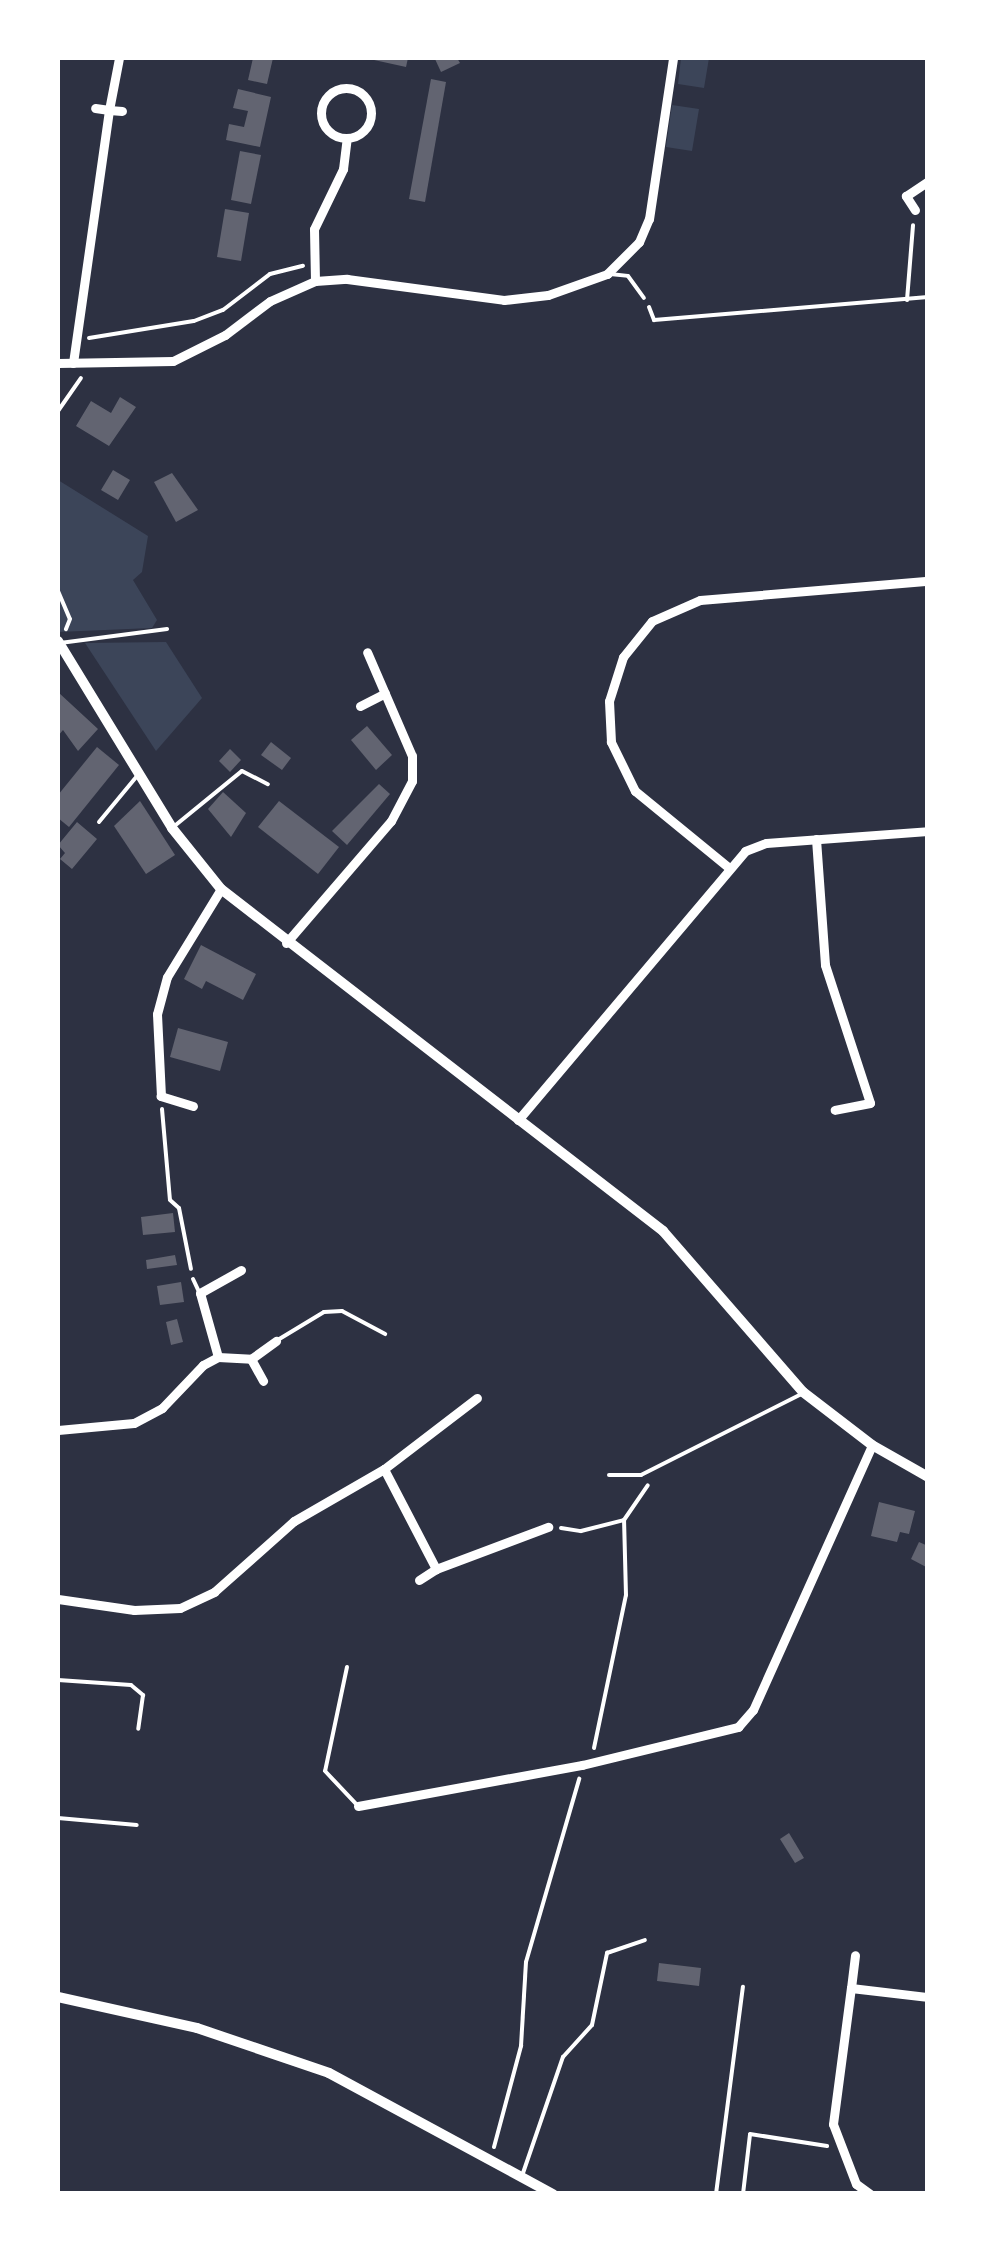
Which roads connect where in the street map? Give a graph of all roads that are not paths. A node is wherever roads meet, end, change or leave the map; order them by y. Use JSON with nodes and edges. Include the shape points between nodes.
{"nodes":[{"id":1,"x":118,"y":58,"type":"edge"},
{"id":2,"x":673,"y":58,"type":"edge"},
{"id":3,"x":95,"y":108,"type":"dead end"},
{"id":4,"x":109,"y":110,"type":"junction"},
{"id":5,"x":122,"y":112,"type":"dead end"},
{"id":6,"x":347,"y":138,"type":"junction"},
{"id":7,"x":928,"y":181,"type":"edge"},
{"id":8,"x":898,"y":184,"type":"dead end"},
{"id":9,"x":906,"y":196,"type":"junction"},
{"id":10,"x":915,"y":210,"type":"road end"},
{"id":11,"x":607,"y":274,"type":"junction"},
{"id":12,"x":315,"y":281,"type":"junction"},
{"id":13,"x":644,"y":298,"type":"road end"},
{"id":14,"x":58,"y":363,"type":"edge"},
{"id":15,"x":73,"y":363,"type":"junction"},
{"id":16,"x":928,"y":581,"type":"edge"},
{"id":17,"x":168,"y":629,"type":"dead end"},
{"id":18,"x":59,"y":642,"type":"edge"},
{"id":19,"x":366,"y":652,"type":"dead end"},
{"id":20,"x":58,"y":658,"type":"edge"},
{"id":21,"x":72,"y":658,"type":"junction"},
{"id":22,"x":385,"y":693,"type":"junction"},
{"id":23,"x":360,"y":706,"type":"dead end"},
{"id":24,"x":142,"y":772,"type":"junction"},
{"id":25,"x":268,"y":784,"type":"dead end"},
{"id":26,"x":99,"y":822,"type":"dead end"},
{"id":27,"x":172,"y":828,"type":"junction"},
{"id":28,"x":928,"y":832,"type":"edge"},
{"id":29,"x":816,"y":839,"type":"junction"},
{"id":30,"x":728,"y":867,"type":"junction"},
{"id":31,"x":221,"y":889,"type":"junction"},
{"id":32,"x":286,"y":943,"type":"junction"},
{"id":33,"x":193,"y":1106,"type":"dead end"},
{"id":34,"x":835,"y":1110,"type":"dead end"},
{"id":35,"x":518,"y":1120,"type":"junction"},
{"id":36,"x":241,"y":1270,"type":"dead end"},
{"id":37,"x":193,"y":1278,"type":"road end"},
{"id":38,"x":200,"y":1294,"type":"junction"},
{"id":39,"x":385,"y":1334,"type":"dead end"},
{"id":40,"x":276,"y":1341,"type":"joint"},
{"id":41,"x":218,"y":1357,"type":"junction"},
{"id":42,"x":251,"y":1359,"type":"junction"},
{"id":43,"x":263,"y":1381,"type":"dead end"},
{"id":44,"x":804,"y":1392,"type":"junction"},
{"id":45,"x":477,"y":1398,"type":"dead end"},
{"id":46,"x":58,"y":1430,"type":"edge"},
{"id":47,"x":872,"y":1446,"type":"junction"},
{"id":48,"x":384,"y":1469,"type":"junction"},
{"id":49,"x":609,"y":1475,"type":"dead end"},
{"id":50,"x":928,"y":1477,"type":"edge"},
{"id":51,"x":548,"y":1527,"type":"road end"},
{"id":52,"x":436,"y":1569,"type":"junction"},
{"id":53,"x":419,"y":1580,"type":"dead end"},
{"id":54,"x":58,"y":1599,"type":"edge"},
{"id":55,"x":347,"y":1667,"type":"dead end"},
{"id":56,"x":58,"y":1680,"type":"edge"},
{"id":57,"x":138,"y":1729,"type":"dead end"},
{"id":58,"x":358,"y":1806,"type":"joint"},
{"id":59,"x":58,"y":1818,"type":"edge"},
{"id":60,"x":137,"y":1825,"type":"dead end"},
{"id":61,"x":646,"y":1940,"type":"dead end"},
{"id":62,"x":855,"y":1954,"type":"dead end"},
{"id":63,"x":743,"y":1986,"type":"dead end"},
{"id":64,"x":851,"y":1988,"type":"junction"},
{"id":65,"x":58,"y":1997,"type":"edge"},
{"id":66,"x":928,"y":1997,"type":"edge"},
{"id":67,"x":522,"y":2177,"type":"junction"},
{"id":68,"x":553,"y":2194,"type":"edge"},
{"id":69,"x":716,"y":2194,"type":"edge"},
{"id":70,"x":870,"y":2194,"type":"edge"}],
"edges":[{"from":1,"to":4,"type":"street"},
{"from":2,"to":11,"type":"street","via":[[649,219],[639,242]]},
{"from":3,"to":4,"type":"street"},
{"from":4,"to":5,"type":"street"},
{"from":4,"to":15,"type":"street"},
{"from":6,"to":6,"type":"street","via":[[326,128],[322,112],[327,97],[349,88],[368,102],[371,118]]},
{"from":6,"to":12,"type":"street","via":[[344,170],[314,229]]},
{"from":7,"to":9,"type":"street"},
{"from":8,"to":9,"type":"street"},
{"from":9,"to":10,"type":"street"},
{"from":11,"to":12,"type":"street","via":[[548,295],[504,300],[347,279]]},
{"from":11,"to":13,"type":"lane","via":[[628,276]]},
{"from":12,"to":15,"type":"street","via":[[173,362]]},
{"from":14,"to":15,"type":"street"},
{"from":16,"to":30,"type":"street","via":[[700,600],[652,621],[623,657],[609,701],[611,742],[634,790]]},
{"from":17,"to":18,"type":"lane"},
{"from":18,"to":21,"type":"street"},
{"from":19,"to":22,"type":"street"},
{"from":20,"to":21,"type":"lane"},
{"from":21,"to":24,"type":"street"},
{"from":22,"to":23,"type":"street"},
{"from":22,"to":32,"type":"street","via":[[412,756],[412,781],[391,822]]},
{"from":24,"to":26,"type":"lane"},
{"from":24,"to":27,"type":"street"},
{"from":25,"to":27,"type":"lane","via":[[242,771]]},
{"from":27,"to":31,"type":"street"},
{"from":28,"to":29,"type":"street"},
{"from":29,"to":30,"type":"street","via":[[756,845]]},
{"from":29,"to":34,"type":"street","via":[[825,965],[870,1102]]},
{"from":30,"to":35,"type":"street"},
{"from":31,"to":32,"type":"street"},
{"from":31,"to":33,"type":"street","via":[[167,977],[157,1014],[161,1096]]},
{"from":32,"to":35,"type":"street"},
{"from":35,"to":44,"type":"street","via":[[663,1231]]},
{"from":36,"to":38,"type":"street"},
{"from":37,"to":38,"type":"lane"},
{"from":38,"to":41,"type":"street"},
{"from":39,"to":40,"type":"lane","via":[[342,1311],[324,1312]]},
{"from":40,"to":42,"type":"street"},
{"from":41,"to":42,"type":"street"},
{"from":41,"to":46,"type":"street","via":[[151,1416]]},
{"from":42,"to":43,"type":"street"},
{"from":44,"to":47,"type":"street"},
{"from":44,"to":49,"type":"lane","via":[[640,1476]]},
{"from":45,"to":48,"type":"street"},
{"from":47,"to":50,"type":"street"},
{"from":47,"to":58,"type":"street","via":[[746,1721],[722,1736]]},
{"from":48,"to":52,"type":"street"},
{"from":48,"to":54,"type":"street","via":[[294,1521],[214,1592],[180,1608],[134,1610]]},
{"from":51,"to":52,"type":"street"},
{"from":52,"to":53,"type":"street"},
{"from":55,"to":58,"type":"lane","via":[[325,1763],[329,1778]]},
{"from":56,"to":57,"type":"lane","via":[[130,1686],[143,1695]]},
{"from":59,"to":60,"type":"lane"},
{"from":61,"to":67,"type":"lane","via":[[607,1953],[592,2024],[562,2057]]},
{"from":62,"to":64,"type":"street"},
{"from":63,"to":69,"type":"lane"},
{"from":64,"to":66,"type":"street"},
{"from":64,"to":70,"type":"street","via":[[833,2124],[856,2184]]},
{"from":65,"to":67,"type":"street","via":[[197,2028],[329,2073]]},
{"from":67,"to":68,"type":"street"}]}
